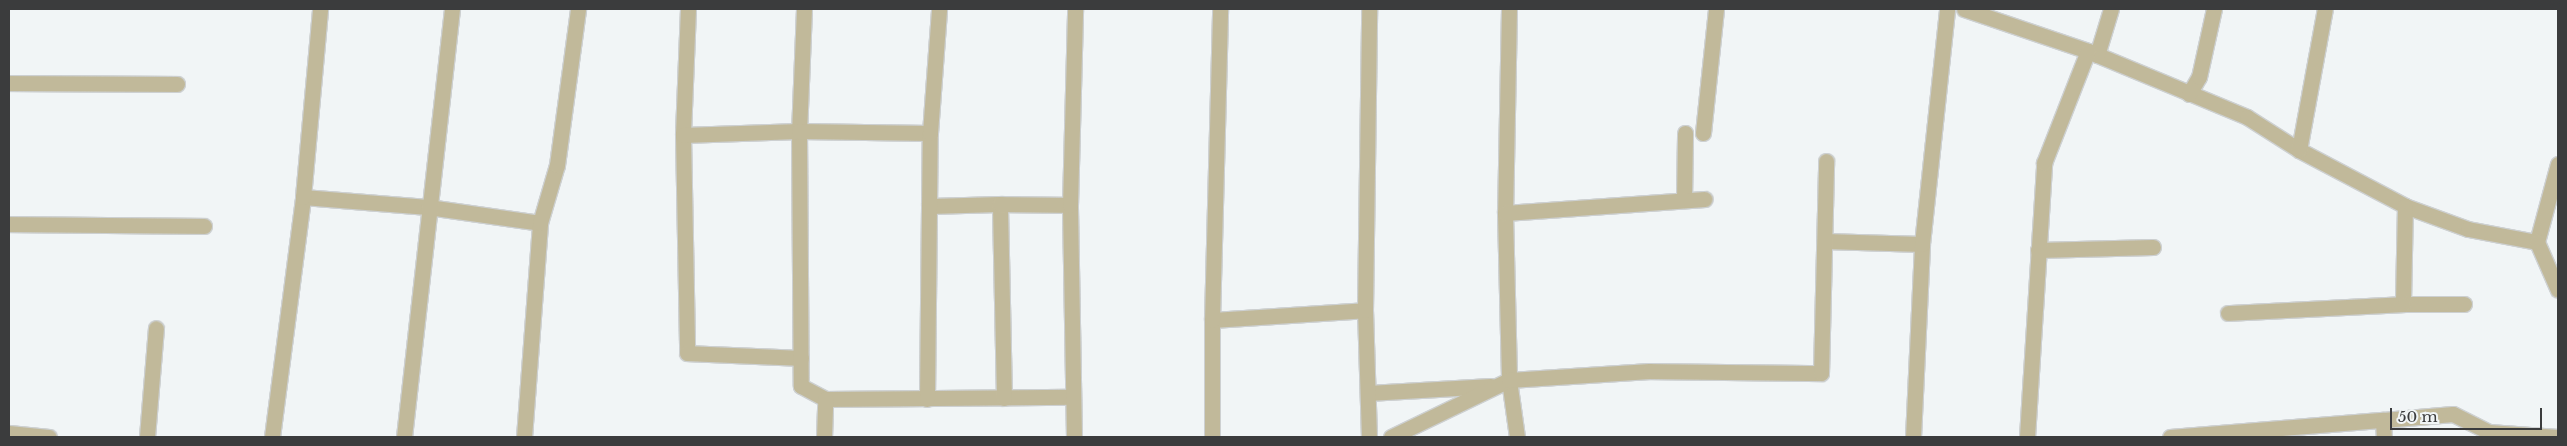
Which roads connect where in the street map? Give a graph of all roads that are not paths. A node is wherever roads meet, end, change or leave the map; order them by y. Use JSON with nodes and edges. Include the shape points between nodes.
{"nodes":[{"id":1,"x":320,"y":9,"type":"edge"},
{"id":2,"x":452,"y":9,"type":"edge"},
{"id":3,"x":578,"y":9,"type":"edge"},
{"id":4,"x":688,"y":9,"type":"edge"},
{"id":5,"x":804,"y":9,"type":"edge"},
{"id":6,"x":938,"y":9,"type":"edge"},
{"id":7,"x":1075,"y":9,"type":"edge"},
{"id":8,"x":1220,"y":9,"type":"edge"},
{"id":9,"x":1369,"y":9,"type":"edge"},
{"id":10,"x":1509,"y":9,"type":"edge"},
{"id":11,"x":1716,"y":9,"type":"edge"},
{"id":12,"x":1947,"y":9,"type":"edge"},
{"id":13,"x":1964,"y":9,"type":"edge"},
{"id":14,"x":2111,"y":9,"type":"edge"},
{"id":15,"x":2214,"y":9,"type":"edge"},
{"id":16,"x":2325,"y":9,"type":"edge"},
{"id":17,"x":2093,"y":53,"type":"junction"},
{"id":18,"x":9,"y":83,"type":"edge"},
{"id":19,"x":177,"y":84,"type":"dead end"},
{"id":20,"x":2189,"y":94,"type":"junction"},
{"id":21,"x":798,"y":132,"type":"junction"},
{"id":22,"x":930,"y":133,"type":"junction"},
{"id":23,"x":1684,"y":133,"type":"dead end"},
{"id":24,"x":1702,"y":134,"type":"dead end"},
{"id":25,"x":683,"y":135,"type":"junction"},
{"id":26,"x":2298,"y":150,"type":"junction"},
{"id":27,"x":1826,"y":161,"type":"dead end"},
{"id":28,"x":2558,"y":164,"type":"edge"},
{"id":29,"x":303,"y":197,"type":"junction"},
{"id":30,"x":1705,"y":199,"type":"dead end"},
{"id":31,"x":1684,"y":200,"type":"junction"},
{"id":32,"x":1000,"y":204,"type":"junction"},
{"id":33,"x":1070,"y":205,"type":"junction"},
{"id":34,"x":930,"y":206,"type":"junction"},
{"id":35,"x":2405,"y":206,"type":"junction"},
{"id":36,"x":428,"y":207,"type":"junction"},
{"id":37,"x":1504,"y":213,"type":"junction"},
{"id":38,"x":540,"y":223,"type":"junction"},
{"id":39,"x":9,"y":224,"type":"edge"},
{"id":40,"x":204,"y":226,"type":"dead end"},
{"id":41,"x":1825,"y":240,"type":"junction"},
{"id":42,"x":2537,"y":242,"type":"junction"},
{"id":43,"x":1922,"y":244,"type":"junction"},
{"id":44,"x":2153,"y":247,"type":"dead end"},
{"id":45,"x":2038,"y":250,"type":"junction"},
{"id":46,"x":2558,"y":290,"type":"edge"},
{"id":47,"x":2403,"y":304,"type":"junction"},
{"id":48,"x":2464,"y":304,"type":"dead end"},
{"id":49,"x":1366,"y":310,"type":"junction"},
{"id":50,"x":2228,"y":313,"type":"dead end"},
{"id":51,"x":1212,"y":320,"type":"junction"},
{"id":52,"x":156,"y":328,"type":"dead end"},
{"id":53,"x":801,"y":358,"type":"junction"},
{"id":54,"x":1503,"y":382,"type":"junction"},
{"id":55,"x":1368,"y":393,"type":"junction"},
{"id":56,"x":1073,"y":397,"type":"junction"},
{"id":57,"x":1004,"y":398,"type":"junction"},
{"id":58,"x":825,"y":399,"type":"junction"},
{"id":59,"x":927,"y":399,"type":"junction"},
{"id":60,"x":2383,"y":420,"type":"junction"},
{"id":61,"x":9,"y":433,"type":"edge"},
{"id":62,"x":49,"y":437,"type":"edge"},
{"id":63,"x":147,"y":437,"type":"edge"},
{"id":64,"x":272,"y":437,"type":"edge"},
{"id":65,"x":404,"y":437,"type":"edge"},
{"id":66,"x":524,"y":437,"type":"edge"},
{"id":67,"x":824,"y":437,"type":"edge"},
{"id":68,"x":1074,"y":437,"type":"edge"},
{"id":69,"x":1212,"y":437,"type":"edge"},
{"id":70,"x":1368,"y":437,"type":"edge"},
{"id":71,"x":1391,"y":437,"type":"edge"},
{"id":72,"x":1517,"y":437,"type":"edge"},
{"id":73,"x":1913,"y":437,"type":"edge"},
{"id":74,"x":2027,"y":437,"type":"edge"},
{"id":75,"x":2170,"y":437,"type":"edge"},
{"id":76,"x":2384,"y":437,"type":"edge"},
{"id":77,"x":2558,"y":437,"type":"edge"}],
"edges":[{"from":1,"to":29,"type":"street"},
{"from":2,"to":36,"type":"street"},
{"from":3,"to":38,"type":"street","via":[[557,165]]},
{"from":4,"to":25,"type":"street"},
{"from":5,"to":21,"type":"street"},
{"from":6,"to":22,"type":"street"},
{"from":7,"to":33,"type":"street"},
{"from":8,"to":51,"type":"street"},
{"from":9,"to":49,"type":"street"},
{"from":10,"to":37,"type":"street"},
{"from":11,"to":24,"type":"street"},
{"from":12,"to":43,"type":"street"},
{"from":13,"to":17,"type":"street"},
{"from":14,"to":17,"type":"street"},
{"from":15,"to":20,"type":"street","via":[[2199,77]]},
{"from":16,"to":26,"type":"street"},
{"from":17,"to":20,"type":"street"},
{"from":17,"to":45,"type":"street","via":[[2044,163]]},
{"from":18,"to":19,"type":"street"},
{"from":20,"to":26,"type":"street","via":[[2247,117]]},
{"from":21,"to":22,"type":"street"},
{"from":21,"to":25,"type":"street"},
{"from":21,"to":53,"type":"street"},
{"from":22,"to":34,"type":"street"},
{"from":23,"to":31,"type":"street"},
{"from":25,"to":53,"type":"street","via":[[687,353]]},
{"from":26,"to":35,"type":"street"},
{"from":27,"to":41,"type":"street"},
{"from":28,"to":42,"type":"street"},
{"from":29,"to":36,"type":"street"},
{"from":29,"to":64,"type":"street"},
{"from":30,"to":31,"type":"street"},
{"from":31,"to":37,"type":"street"},
{"from":32,"to":33,"type":"street"},
{"from":32,"to":34,"type":"street"},
{"from":32,"to":57,"type":"street"},
{"from":33,"to":56,"type":"street"},
{"from":34,"to":59,"type":"street"},
{"from":35,"to":42,"type":"street","via":[[2468,229]]},
{"from":35,"to":47,"type":"street"},
{"from":36,"to":38,"type":"street"},
{"from":36,"to":65,"type":"street"},
{"from":37,"to":54,"type":"street"},
{"from":38,"to":66,"type":"street"},
{"from":39,"to":40,"type":"street"},
{"from":41,"to":43,"type":"street"},
{"from":41,"to":54,"type":"street","via":[[1821,373],[1650,371]]},
{"from":42,"to":46,"type":"street"},
{"from":43,"to":73,"type":"street"},
{"from":44,"to":45,"type":"street"},
{"from":45,"to":74,"type":"street"},
{"from":47,"to":48,"type":"street"},
{"from":47,"to":50,"type":"street"},
{"from":49,"to":51,"type":"street"},
{"from":49,"to":55,"type":"street"},
{"from":51,"to":69,"type":"street"},
{"from":52,"to":63,"type":"street"},
{"from":53,"to":58,"type":"street","via":[[801,386]]},
{"from":54,"to":55,"type":"street"},
{"from":54,"to":71,"type":"street"},
{"from":54,"to":72,"type":"street"},
{"from":55,"to":70,"type":"street"},
{"from":56,"to":57,"type":"street"},
{"from":56,"to":68,"type":"street"},
{"from":57,"to":59,"type":"street"},
{"from":58,"to":59,"type":"street"},
{"from":58,"to":67,"type":"street"},
{"from":60,"to":75,"type":"street"},
{"from":60,"to":76,"type":"street"},
{"from":60,"to":77,"type":"street","via":[[2453,414],[2489,432]]},
{"from":61,"to":62,"type":"street"}]}
